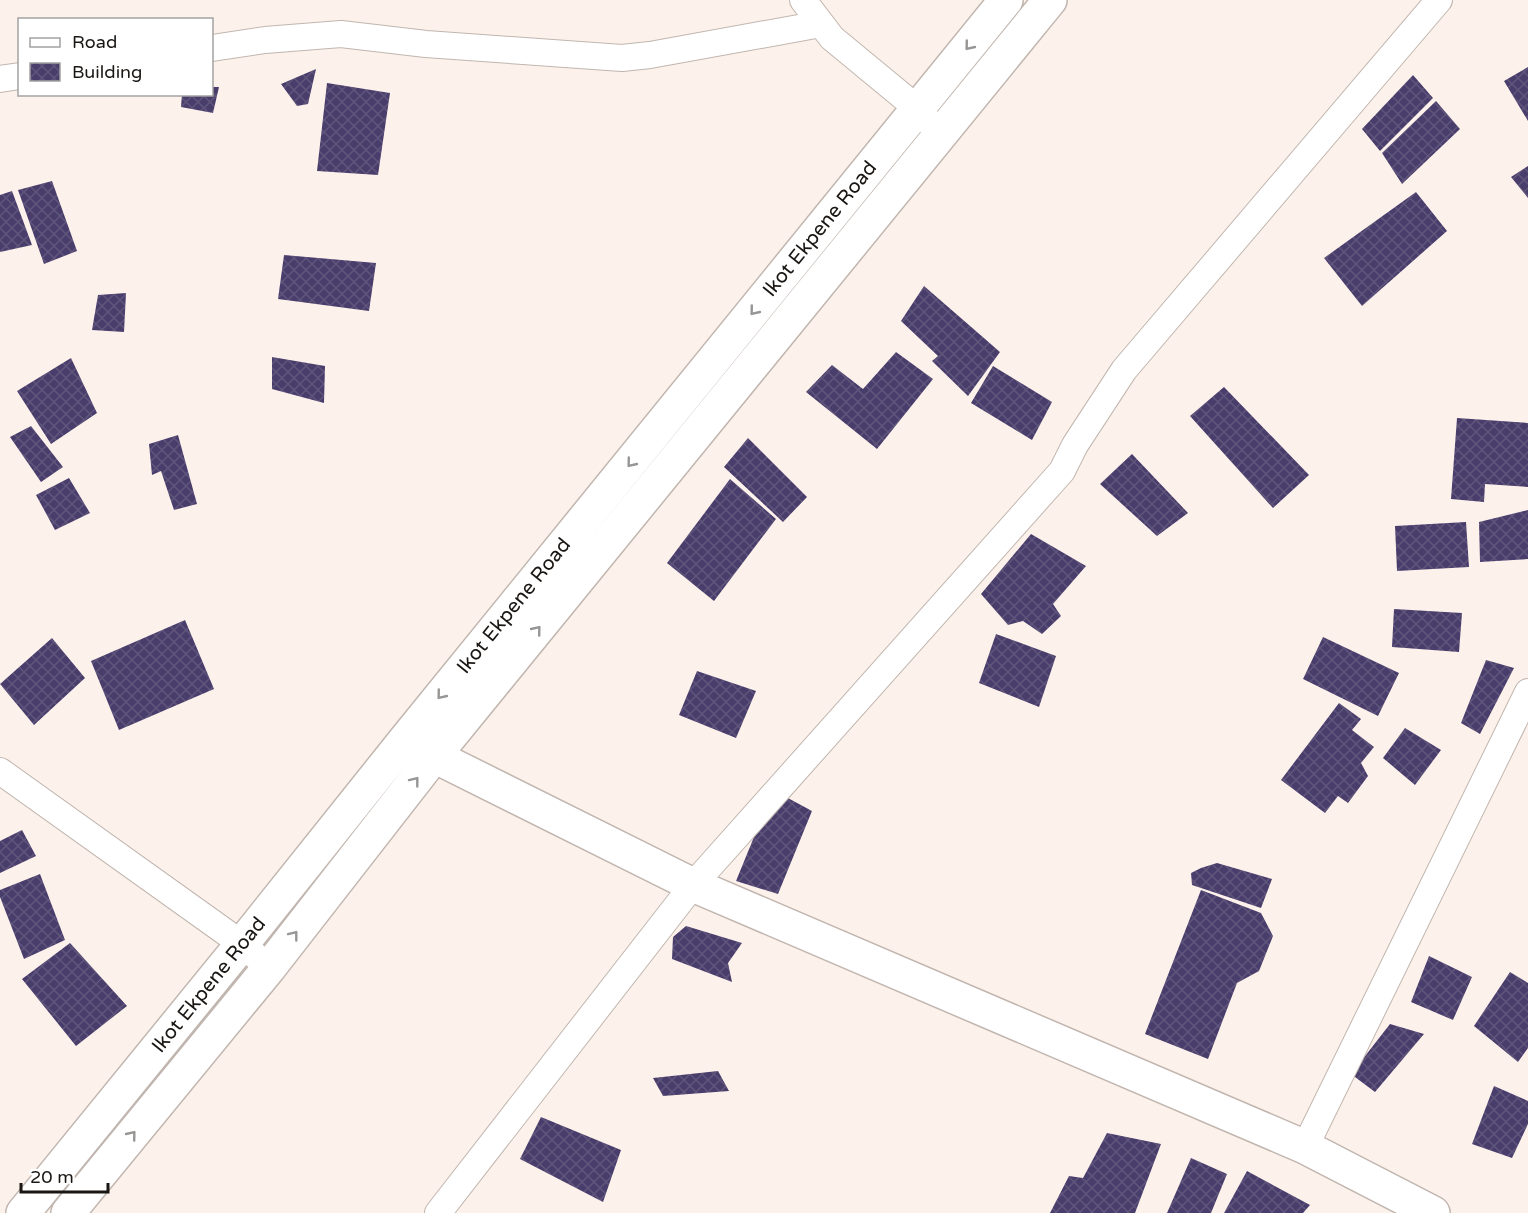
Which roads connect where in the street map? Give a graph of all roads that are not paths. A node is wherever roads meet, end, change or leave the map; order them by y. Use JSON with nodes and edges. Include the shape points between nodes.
{"nodes":[{"id":1,"x":803,"y":0,"type":"edge"},
{"id":2,"x":1006,"y":0,"type":"edge"},
{"id":3,"x":1050,"y":0,"type":"edge"},
{"id":4,"x":1439,"y":0,"type":"edge"},
{"id":5,"x":821,"y":24,"type":"junction"},
{"id":6,"x":213,"y":48,"type":"edge"},
{"id":7,"x":18,"y":76,"type":"edge"},
{"id":8,"x":0,"y":79,"type":"edge"},
{"id":9,"x":918,"y":109,"type":"junction"},
{"id":10,"x":940,"y":136,"type":"junction"},
{"id":11,"x":1528,"y":692,"type":"edge"},
{"id":12,"x":434,"y":756,"type":"junction"},
{"id":13,"x":0,"y":771,"type":"edge"},
{"id":14,"x":693,"y":885,"type":"junction"},
{"id":15,"x":242,"y":944,"type":"junction"},
{"id":16,"x":269,"y":968,"type":"junction"},
{"id":17,"x":1305,"y":1147,"type":"junction"},
{"id":18,"x":1427,"y":1212,"type":"edge"},
{"id":19,"x":22,"y":1213,"type":"edge"},
{"id":20,"x":68,"y":1213,"type":"edge"},
{"id":21,"x":438,"y":1213,"type":"edge"}],
"edges":[{"from":1,"to":5,"type":"street"},
{"from":2,"to":9,"type":"main road","name":"Ikot Ekpene Road","one_way":true},
{"from":3,"to":10,"type":"main road","name":"Ikot Ekpene Road"},
{"from":4,"to":14,"type":"street","via":[[1124,370],[1062,471]]},
{"from":5,"to":6,"type":"street","via":[[622,58],[341,34]]},
{"from":5,"to":9,"type":"street","via":[[832,38]]},
{"from":7,"to":8,"type":"street"},
{"from":9,"to":10,"type":"street"},
{"from":9,"to":15,"type":"main road","name":"Ikot Ekpene Road","one_way":true},
{"from":12,"to":10,"type":"main road","name":"Ikot Ekpene Road","one_way":true},
{"from":11,"to":17,"type":"street"},
{"from":12,"to":14,"type":"main road"},
{"from":16,"to":12,"type":"main road","name":"Ikot Ekpene Road","one_way":true},
{"from":13,"to":15,"type":"street"},
{"from":14,"to":17,"type":"main road"},
{"from":14,"to":21,"type":"street"},
{"from":15,"to":16,"type":"street"},
{"from":15,"to":19,"type":"main road","name":"Ikot Ekpene Road"},
{"from":20,"to":16,"type":"main road","name":"Ikot Ekpene Road","one_way":true},
{"from":17,"to":18,"type":"main road"}]}
